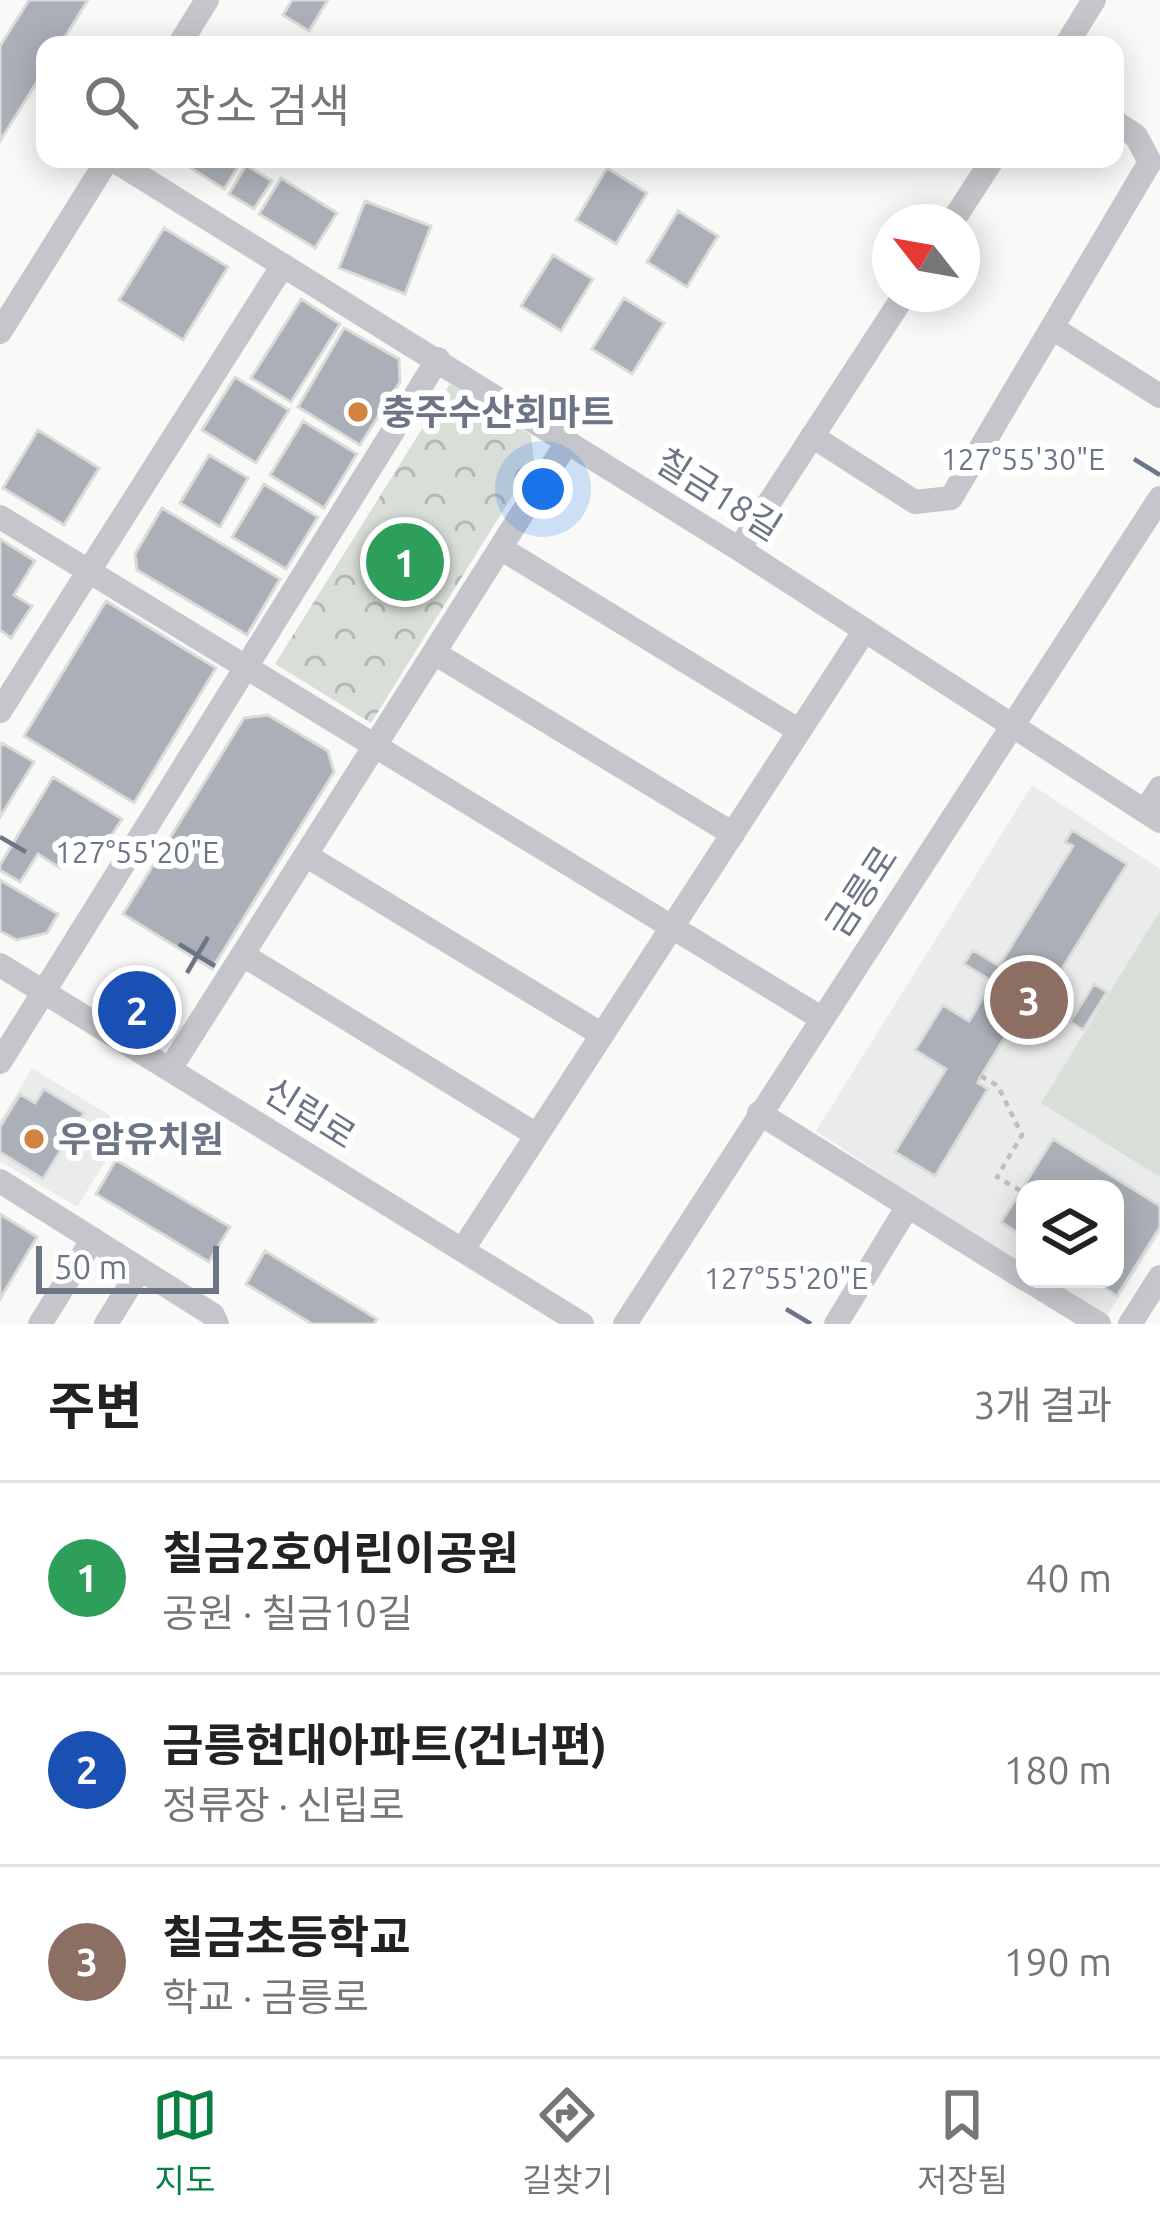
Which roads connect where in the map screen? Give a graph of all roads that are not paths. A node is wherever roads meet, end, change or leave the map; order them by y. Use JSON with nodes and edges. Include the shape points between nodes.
{"nodes":[{"id":1,"x":207,"y":0,"type":"edge"},
{"id":2,"x":1094,"y":0,"type":"edge"},
{"id":3,"x":185,"y":36,"type":"edge"},
{"id":4,"x":1072,"y":36,"type":"edge"},
{"id":5,"x":1124,"y":128,"type":"edge"},
{"id":6,"x":103,"y":168,"type":"edge"},
{"id":7,"x":125,"y":168,"type":"edge"},
{"id":8,"x":987,"y":168,"type":"edge"},
{"id":9,"x":964,"y":204,"type":"edge"},
{"id":10,"x":284,"y":265,"type":"junction"},
{"id":11,"x":7,"y":294,"type":"edge"},
{"id":12,"x":893,"y":312,"type":"edge"},
{"id":13,"x":1054,"y":329,"type":"junction"},
{"id":14,"x":0,"y":332,"type":"edge"},
{"id":15,"x":438,"y":359,"type":"junction"},
{"id":16,"x":1160,"y":396,"type":"edge"},
{"id":17,"x":812,"y":436,"type":"junction"},
{"id":18,"x":568,"y":441,"type":"junction"},
{"id":19,"x":1160,"y":498,"type":"edge"},
{"id":20,"x":0,"y":517,"type":"edge"},
{"id":21,"x":502,"y":549,"type":"junction"},
{"id":22,"x":739,"y":549,"type":"junction"},
{"id":23,"x":88,"y":570,"type":"junction"},
{"id":24,"x":865,"y":630,"type":"junction"},
{"id":25,"x":436,"y":654,"type":"junction"},
{"id":26,"x":247,"y":666,"type":"junction"},
{"id":27,"x":0,"y":711,"type":"edge"},
{"id":28,"x":1012,"y":725,"type":"junction"},
{"id":29,"x":798,"y":730,"type":"junction"},
{"id":30,"x":377,"y":746,"type":"junction"},
{"id":31,"x":1160,"y":788,"type":"edge"},
{"id":32,"x":1153,"y":816,"type":"edge"},
{"id":33,"x":733,"y":834,"type":"junction"},
{"id":34,"x":307,"y":856,"type":"junction"},
{"id":35,"x":672,"y":928,"type":"junction"},
{"id":36,"x":243,"y":956,"type":"junction"},
{"id":37,"x":0,"y":965,"type":"edge"},
{"id":38,"x":44,"y":992,"type":"junction"},
{"id":39,"x":821,"y":1018,"type":"junction"},
{"id":40,"x":601,"y":1034,"type":"junction"},
{"id":41,"x":0,"y":1062,"type":"edge"},
{"id":42,"x":170,"y":1069,"type":"junction"},
{"id":43,"x":760,"y":1113,"type":"junction"},
{"id":44,"x":535,"y":1134,"type":"junction"},
{"id":45,"x":0,"y":1181,"type":"edge"},
{"id":46,"x":908,"y":1206,"type":"junction"},
{"id":47,"x":93,"y":1239,"type":"junction"},
{"id":48,"x":463,"y":1249,"type":"junction"},
{"id":49,"x":140,"y":1269,"type":"junction"},
{"id":50,"x":1016,"y":1273,"type":"edge"},
{"id":51,"x":1160,"y":1277,"type":"edge"},
{"id":52,"x":1040,"y":1288,"type":"edge"},
{"id":53,"x":40,"y":1324,"type":"edge"},
{"id":54,"x":106,"y":1324,"type":"edge"},
{"id":55,"x":217,"y":1324,"type":"edge"},
{"id":56,"x":582,"y":1324,"type":"edge"},
{"id":57,"x":625,"y":1324,"type":"edge"},
{"id":58,"x":836,"y":1324,"type":"edge"},
{"id":59,"x":1099,"y":1324,"type":"edge"},
{"id":60,"x":1130,"y":1324,"type":"edge"}],
"edges":[{"from":1,"to":3,"type":"street"},
{"from":2,"to":4,"type":"street"},
{"from":5,"to":13,"type":"street","via":[[1150,162]]},
{"from":6,"to":11,"type":"street"},
{"from":7,"to":10,"type":"street","name":"칠금18길"},
{"from":8,"to":9,"type":"street"},
{"from":10,"to":15,"type":"street","name":"칠금18길"},
{"from":10,"to":23,"type":"street"},
{"from":11,"to":14,"type":"street"},
{"from":12,"to":17,"type":"street"},
{"from":13,"to":16,"type":"street"},
{"from":13,"to":17,"type":"street","via":[[951,498],[915,502]]},
{"from":15,"to":18,"type":"street","name":"칠금18길"},
{"from":15,"to":26,"type":"street"},
{"from":17,"to":22,"type":"street"},
{"from":18,"to":21,"type":"street"},
{"from":18,"to":22,"type":"street","name":"칠금18길"},
{"from":19,"to":28,"type":"street","name":"금릉로"},
{"from":20,"to":23,"type":"street"},
{"from":21,"to":25,"type":"street"},
{"from":21,"to":29,"type":"street"},
{"from":22,"to":24,"type":"street","name":"칠금18길"},
{"from":23,"to":26,"type":"street"},
{"from":23,"to":27,"type":"street"},
{"from":24,"to":28,"type":"street","name":"칠금18길"},
{"from":24,"to":29,"type":"street"},
{"from":25,"to":30,"type":"street"},
{"from":25,"to":33,"type":"street"},
{"from":26,"to":30,"type":"street"},
{"from":26,"to":38,"type":"street"},
{"from":28,"to":32,"type":"street","name":"칠금18길"},
{"from":28,"to":39,"type":"street","name":"금릉로"},
{"from":29,"to":33,"type":"street"},
{"from":30,"to":34,"type":"street"},
{"from":30,"to":35,"type":"street"},
{"from":31,"to":32,"type":"street"},
{"from":33,"to":35,"type":"street"},
{"from":34,"to":36,"type":"street"},
{"from":34,"to":40,"type":"street"},
{"from":35,"to":39,"type":"street"},
{"from":35,"to":40,"type":"street"},
{"from":36,"to":42,"type":"street"},
{"from":36,"to":44,"type":"street"},
{"from":37,"to":38,"type":"street","name":"신립로"},
{"from":38,"to":41,"type":"street"},
{"from":38,"to":42,"type":"street","name":"신립로"},
{"from":39,"to":43,"type":"street","name":"금릉로"},
{"from":40,"to":44,"type":"street"},
{"from":42,"to":48,"type":"street","name":"신립로"},
{"from":43,"to":46,"type":"street"},
{"from":43,"to":57,"type":"street","name":"금릉로"},
{"from":44,"to":48,"type":"street"},
{"from":45,"to":47,"type":"street"},
{"from":46,"to":50,"type":"street"},
{"from":46,"to":58,"type":"street"},
{"from":47,"to":49,"type":"street"},
{"from":47,"to":53,"type":"street"},
{"from":48,"to":56,"type":"street","name":"신립로"},
{"from":49,"to":54,"type":"street"},
{"from":49,"to":55,"type":"street"},
{"from":51,"to":60,"type":"street"},
{"from":52,"to":59,"type":"street"}]}
